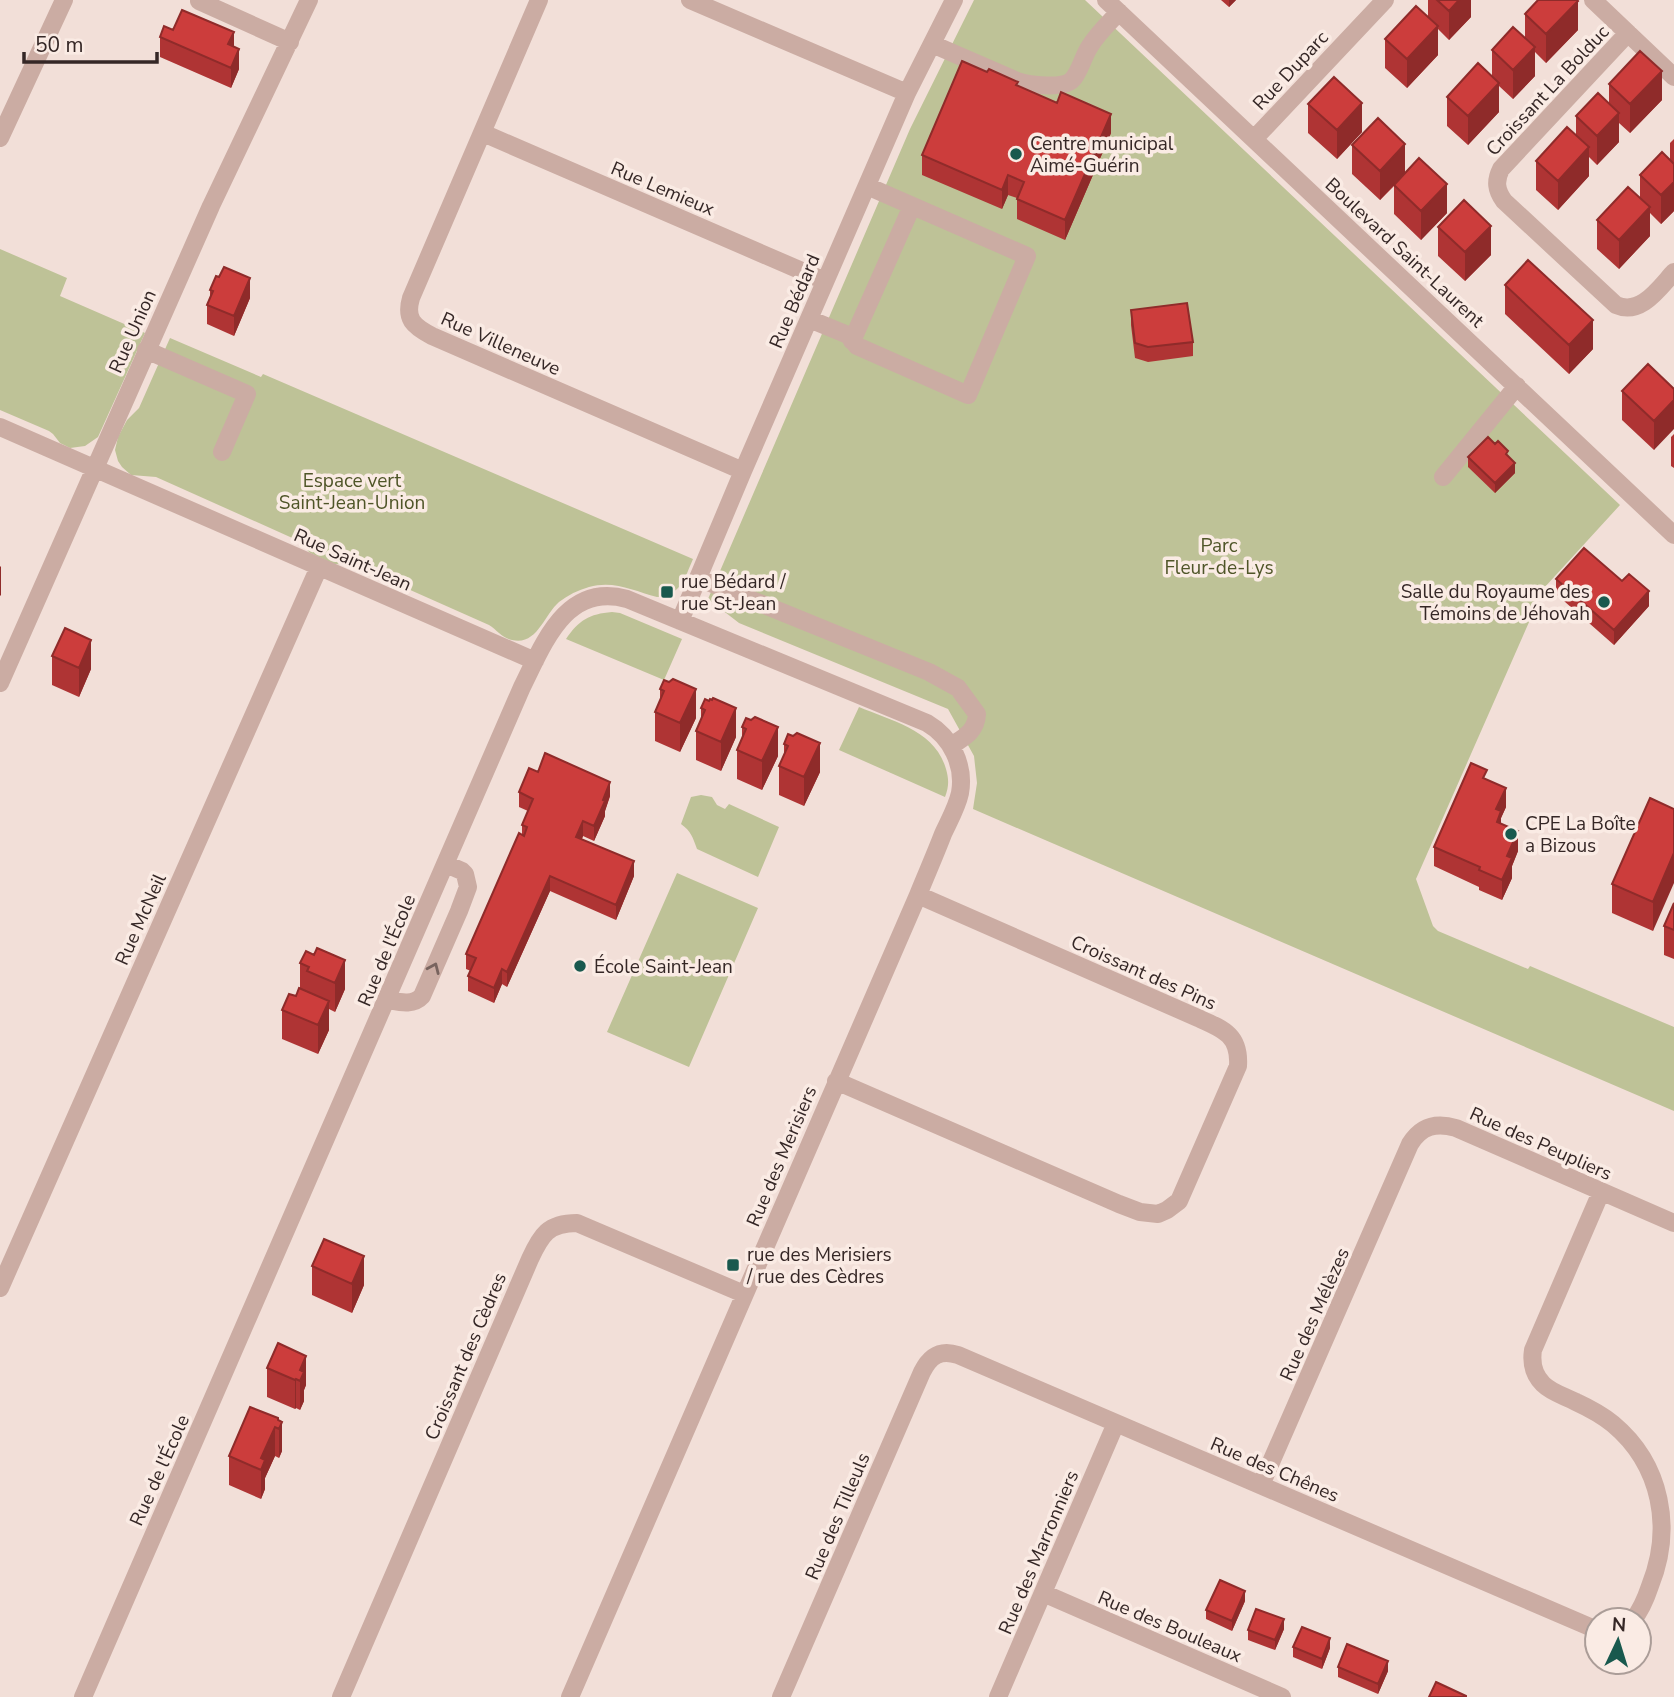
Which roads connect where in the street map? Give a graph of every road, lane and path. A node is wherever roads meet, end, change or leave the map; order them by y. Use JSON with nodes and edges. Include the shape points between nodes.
{"nodes":[{"id":1,"x":64,"y":0,"type":"edge"},
{"id":2,"x":309,"y":0,"type":"edge"},
{"id":3,"x":539,"y":0,"type":"edge"},
{"id":4,"x":691,"y":0,"type":"edge"},
{"id":5,"x":954,"y":0,"type":"edge"},
{"id":6,"x":1385,"y":0,"type":"edge"},
{"id":7,"x":1593,"y":0,"type":"edge"},
{"id":8,"x":199,"y":1,"type":"edge"},
{"id":9,"x":1113,"y":6,"type":"edge"},
{"id":10,"x":1628,"y":33,"type":"junction"},
{"id":11,"x":290,"y":42,"type":"junction"},
{"id":12,"x":932,"y":44,"type":"junction"},
{"id":13,"x":1674,"y":77,"type":"edge"},
{"id":14,"x":907,"y":93,"type":"junction"},
{"id":15,"x":483,"y":133,"type":"junction"},
{"id":16,"x":0,"y":138,"type":"edge"},
{"id":17,"x":1254,"y":139,"type":"junction"},
{"id":18,"x":867,"y":186,"type":"junction"},
{"id":19,"x":912,"y":206,"type":"junction"},
{"id":20,"x":1674,"y":272,"type":"edge"},
{"id":21,"x":825,"y":281,"type":"junction"},
{"id":22,"x":809,"y":319,"type":"junction"},
{"id":23,"x":852,"y":341,"type":"junction"},
{"id":24,"x":146,"y":350,"type":"junction"},
{"id":25,"x":1517,"y":386,"type":"junction"},
{"id":26,"x":0,"y":427,"type":"edge"},
{"id":27,"x":222,"y":452,"type":"dead end"},
{"id":28,"x":95,"y":469,"type":"junction"},
{"id":29,"x":743,"y":471,"type":"junction"},
{"id":30,"x":1443,"y":477,"type":"dead end"},
{"id":31,"x":1674,"y":535,"type":"edge"},
{"id":32,"x":319,"y":568,"type":"junction"},
{"id":33,"x":698,"y":578,"type":"junction"},
{"id":34,"x":680,"y":621,"type":"junction"},
{"id":35,"x":535,"y":661,"type":"junction"},
{"id":36,"x":0,"y":683,"type":"edge"},
{"id":37,"x":951,"y":746,"type":"junction"},
{"id":38,"x":446,"y":864,"type":"junction"},
{"id":39,"x":918,"y":895,"type":"junction"},
{"id":40,"x":387,"y":1000,"type":"junction"},
{"id":41,"x":836,"y":1081,"type":"junction"},
{"id":42,"x":1404,"y":1158,"type":"joint"},
{"id":43,"x":1601,"y":1192,"type":"junction"},
{"id":44,"x":1674,"y":1223,"type":"edge"},
{"id":45,"x":0,"y":1288,"type":"edge"},
{"id":46,"x":744,"y":1294,"type":"junction"},
{"id":47,"x":936,"y":1354,"type":"joint"},
{"id":48,"x":1116,"y":1423,"type":"junction"},
{"id":49,"x":1262,"y":1485,"type":"junction"},
{"id":50,"x":1043,"y":1593,"type":"junction"},
{"id":51,"x":1641,"y":1606,"type":"edge"},
{"id":52,"x":1583,"y":1624,"type":"edge"},
{"id":53,"x":83,"y":1697,"type":"edge"},
{"id":54,"x":341,"y":1697,"type":"edge"},
{"id":55,"x":570,"y":1697,"type":"edge"},
{"id":56,"x":781,"y":1697,"type":"edge"},
{"id":57,"x":998,"y":1697,"type":"edge"},
{"id":58,"x":1282,"y":1697,"type":"edge"}],
"edges":[{"from":1,"to":16,"type":"street"},
{"from":2,"to":11,"type":"street","name":"Rue Union"},
{"from":3,"to":15,"type":"street","name":"Rue Villeneuve"},
{"from":4,"to":14,"type":"street"},
{"from":5,"to":12,"type":"street","name":"Rue Bédard"},
{"from":6,"to":17,"type":"street","name":"Rue Duparc"},
{"from":7,"to":10,"type":"street"},
{"from":8,"to":11,"type":"street"},
{"from":9,"to":12,"type":"street","via":[[1073,79],[1058,85],[1025,84]]},
{"from":9,"to":17,"type":"street","name":"Boulevard Saint-Laurent"},
{"from":10,"to":13,"type":"street"},
{"from":10,"to":20,"type":"street","name":"Croissant La Bolduc","via":[[1506,163],[1497,177],[1498,190],[1504,201],[1616,305],[1643,304]]},
{"from":11,"to":24,"type":"street","name":"Rue Union"},
{"from":12,"to":14,"type":"street","name":"Rue Bédard"},
{"from":14,"to":18,"type":"street","name":"Rue Bédard"},
{"from":15,"to":21,"type":"street","name":"Rue Lemieux"},
{"from":15,"to":29,"type":"street","name":"Rue Villeneuve","via":[[411,298],[412,323],[432,336]]},
{"from":17,"to":25,"type":"street","name":"Boulevard Saint-Laurent"},
{"from":18,"to":19,"type":"street"},
{"from":18,"to":21,"type":"street","name":"Rue Bédard"},
{"from":19,"to":23,"type":"street"},
{"from":19,"to":23,"type":"street","via":[[1027,256],[968,395]]},
{"from":21,"to":22,"type":"street","name":"Rue Bédard"},
{"from":22,"to":23,"type":"street","via":[[848,335]]},
{"from":22,"to":29,"type":"street","name":"Rue Bédard"},
{"from":24,"to":27,"type":"street","via":[[247,394]]},
{"from":24,"to":28,"type":"street","name":"Rue Union"},
{"from":25,"to":30,"type":"street"},
{"from":25,"to":31,"type":"street","name":"Boulevard Saint-Laurent"},
{"from":26,"to":28,"type":"street","name":"Rue Saint-Jean"},
{"from":28,"to":32,"type":"street","name":"Rue Saint-Jean"},
{"from":28,"to":36,"type":"street","name":"Rue Union"},
{"from":29,"to":33,"type":"street","name":"Rue Bédard"},
{"from":32,"to":35,"type":"street","name":"Rue Saint-Jean"},
{"from":32,"to":45,"type":"street","name":"Rue McNeil"},
{"from":33,"to":34,"type":"street","name":"Rue Bédard"},
{"from":33,"to":37,"type":"street","via":[[913,665],[958,688],[977,714],[969,734]]},
{"from":34,"to":35,"type":"street","name":"Rue de l'École","via":[[617,597],[582,601],[556,624]]},
{"from":34,"to":37,"type":"street","name":"Rue de l'École","via":[[927,723]]},
{"from":35,"to":38,"type":"street","name":"Rue de l'École"},
{"from":37,"to":39,"type":"street","name":"Rue des Merisiers","via":[[960,765],[960,793]]},
{"from":38,"to":40,"type":"street","name":"Rue de l'École"},
{"from":40,"to":38,"type":"street","one_way":true,"via":[[418,1000],[459,911],[468,887],[465,874]]},
{"from":39,"to":41,"type":"street","name":"Rue des Merisiers"},
{"from":39,"to":41,"type":"street","name":"Croissant des Pins","via":[[1230,1035],[1238,1066],[1195,1167],[1179,1201],[1158,1214],[1148,1214]]},
{"from":40,"to":53,"type":"street","name":"Rue de l'École"},
{"from":41,"to":46,"type":"street","name":"Rue des Merisiers"},
{"from":42,"to":43,"type":"street","name":"Rue des Peupliers","via":[[1418,1133],[1443,1125]]},
{"from":42,"to":49,"type":"street","name":"Rue des Mélèzes"},
{"from":43,"to":44,"type":"street","name":"Rue des Peupliers"},
{"from":43,"to":51,"type":"street","via":[[1532,1358],[1536,1376],[1547,1388],[1596,1412],[1626,1436],[1654,1483],[1662,1516],[1660,1554]]},
{"from":46,"to":54,"type":"street","name":"Croissant des Cèdres","via":[[577,1223],[564,1223],[544,1233]]},
{"from":46,"to":55,"type":"street","name":"Rue des Merisiers"},
{"from":47,"to":48,"type":"street","name":"Rue des Chênes","via":[[958,1355]]},
{"from":47,"to":56,"type":"street","name":"Rue des Tilleuls","via":[[922,1372]]},
{"from":48,"to":49,"type":"street","name":"Rue des Chênes"},
{"from":48,"to":50,"type":"street","name":"Rue des Marronniers"},
{"from":49,"to":52,"type":"street","name":"Rue des Chênes"},
{"from":50,"to":57,"type":"street","name":"Rue des Marronniers"},
{"from":50,"to":58,"type":"street","name":"Rue des Bouleaux"}]}
